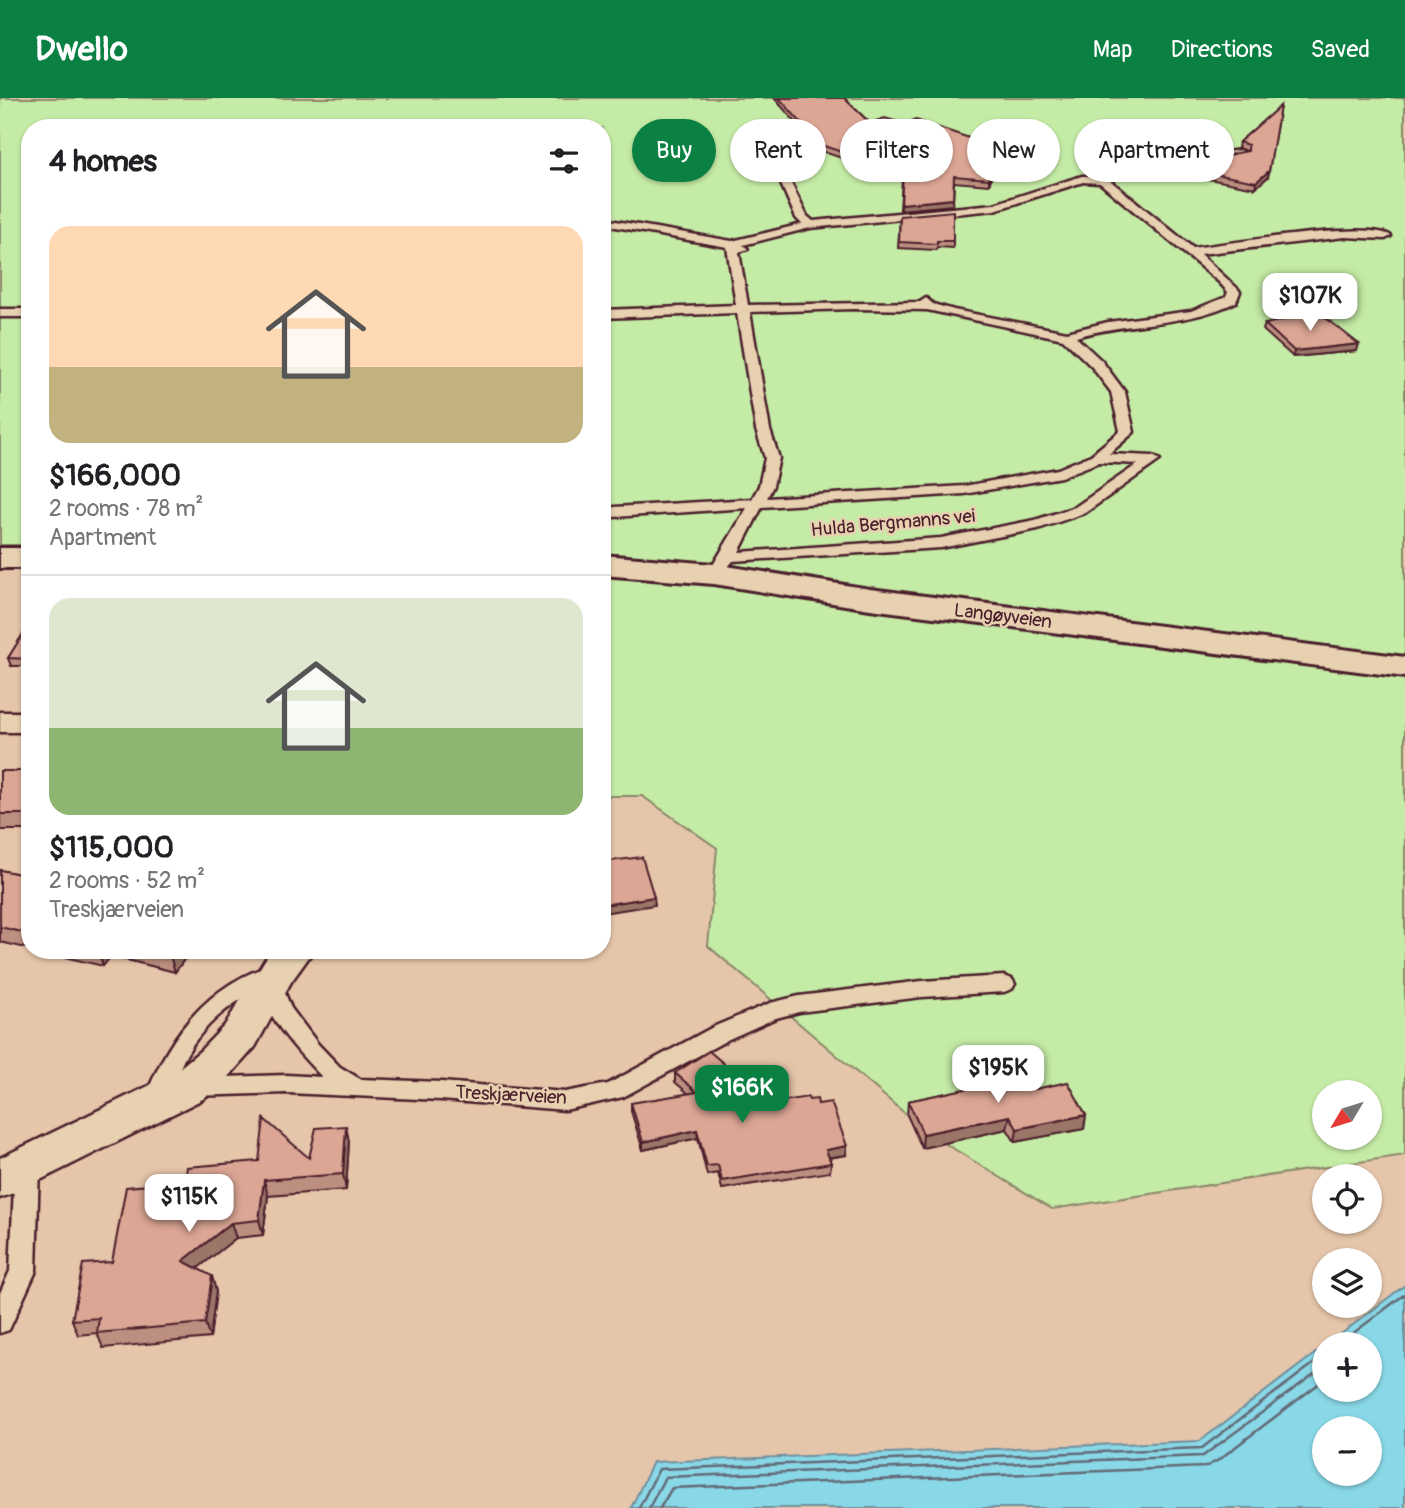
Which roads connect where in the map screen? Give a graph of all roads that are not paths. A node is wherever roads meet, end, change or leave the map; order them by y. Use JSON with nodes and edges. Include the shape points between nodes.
{"nodes":[{"id":1,"x":1241,"y":153,"type":"edge"},
{"id":2,"x":1234,"y":154,"type":"edge"},
{"id":3,"x":785,"y":182,"type":"edge"},
{"id":4,"x":1076,"y":182,"type":"edge"},
{"id":5,"x":1105,"y":182,"type":"edge"},
{"id":6,"x":611,"y":223,"type":"edge"},
{"id":7,"x":810,"y":225,"type":"junction"},
{"id":8,"x":1385,"y":236,"type":"dead end"},
{"id":9,"x":732,"y":244,"type":"junction"},
{"id":10,"x":749,"y":251,"type":"dead end"},
{"id":11,"x":1191,"y":252,"type":"junction"},
{"id":12,"x":744,"y":307,"type":"junction"},
{"id":13,"x":0,"y":313,"type":"edge"},
{"id":14,"x":21,"y":313,"type":"edge"},
{"id":15,"x":611,"y":314,"type":"edge"},
{"id":16,"x":1067,"y":336,"type":"junction"},
{"id":17,"x":1096,"y":458,"type":"junction"},
{"id":18,"x":756,"y":504,"type":"junction"},
{"id":19,"x":614,"y":512,"type":"dead end"},
{"id":20,"x":0,"y":558,"type":"edge"},
{"id":21,"x":21,"y":558,"type":"edge"},
{"id":22,"x":611,"y":565,"type":"edge"},
{"id":23,"x":721,"y":565,"type":"junction"},
{"id":24,"x":1405,"y":667,"type":"edge"},
{"id":25,"x":0,"y":722,"type":"edge"},
{"id":26,"x":21,"y":722,"type":"edge"},
{"id":27,"x":284,"y":961,"type":"edge"},
{"id":28,"x":1004,"y":984,"type":"dead end"},
{"id":29,"x":356,"y":1088,"type":"junction"},
{"id":30,"x":172,"y":1094,"type":"junction"},
{"id":31,"x":14,"y":1172,"type":"edge"},
{"id":32,"x":0,"y":1322,"type":"edge"}],
"edges":[{"from":1,"to":2,"type":"lane"},
{"from":3,"to":7,"type":"lane"},
{"from":4,"to":7,"type":"lane","via":[[995,207]]},
{"from":5,"to":11,"type":"lane"},
{"from":6,"to":9,"type":"lane"},
{"from":7,"to":9,"type":"lane"},
{"from":8,"to":11,"type":"lane","via":[[1345,234]]},
{"from":9,"to":10,"type":"lane"},
{"from":9,"to":12,"type":"lane"},
{"from":11,"to":16,"type":"lane","via":[[1223,279],[1234,292],[1232,299],[1206,311],[1098,326]]},
{"from":12,"to":15,"type":"lane"},
{"from":12,"to":16,"type":"lane","via":[[927,304]]},
{"from":12,"to":18,"type":"lane","via":[[763,430],[772,458],[766,486]]},
{"from":13,"to":14,"type":"lane"},
{"from":16,"to":17,"type":"lane","name":"Hulda Bergmanns vei","via":[[1097,364],[1122,405],[1127,432]]},
{"from":17,"to":18,"type":"lane","name":"Hulda Bergmanns vei","via":[[1061,473],[964,490]]},
{"from":17,"to":23,"type":"lane","name":"Hulda Bergmanns vei","via":[[1153,460],[1080,510],[1029,526],[942,543]]},
{"from":18,"to":19,"type":"lane","name":"Hulda Bergmanns vei"},
{"from":18,"to":23,"type":"lane"},
{"from":20,"to":21,"type":"main road"},
{"from":22,"to":23,"type":"main road","name":"Langøyveien"},
{"from":23,"to":24,"type":"main road","name":"Langøyveien","via":[[870,599]]},
{"from":25,"to":26,"type":"street"},
{"from":27,"to":29,"type":"lane","via":[[274,993],[287,1020],[325,1065]]},
{"from":27,"to":30,"type":"street","via":[[233,1046],[214,1067]]},
{"from":28,"to":29,"type":"lane","name":"Treskjærveien","via":[[922,989],[770,1011],[635,1082],[593,1097],[565,1101]]},
{"from":29,"to":30,"type":"lane","name":"Treskjærveien","via":[[287,1084]]},
{"from":30,"to":31,"type":"street"},
{"from":31,"to":32,"type":"lane","via":[[23,1272]]}]}
